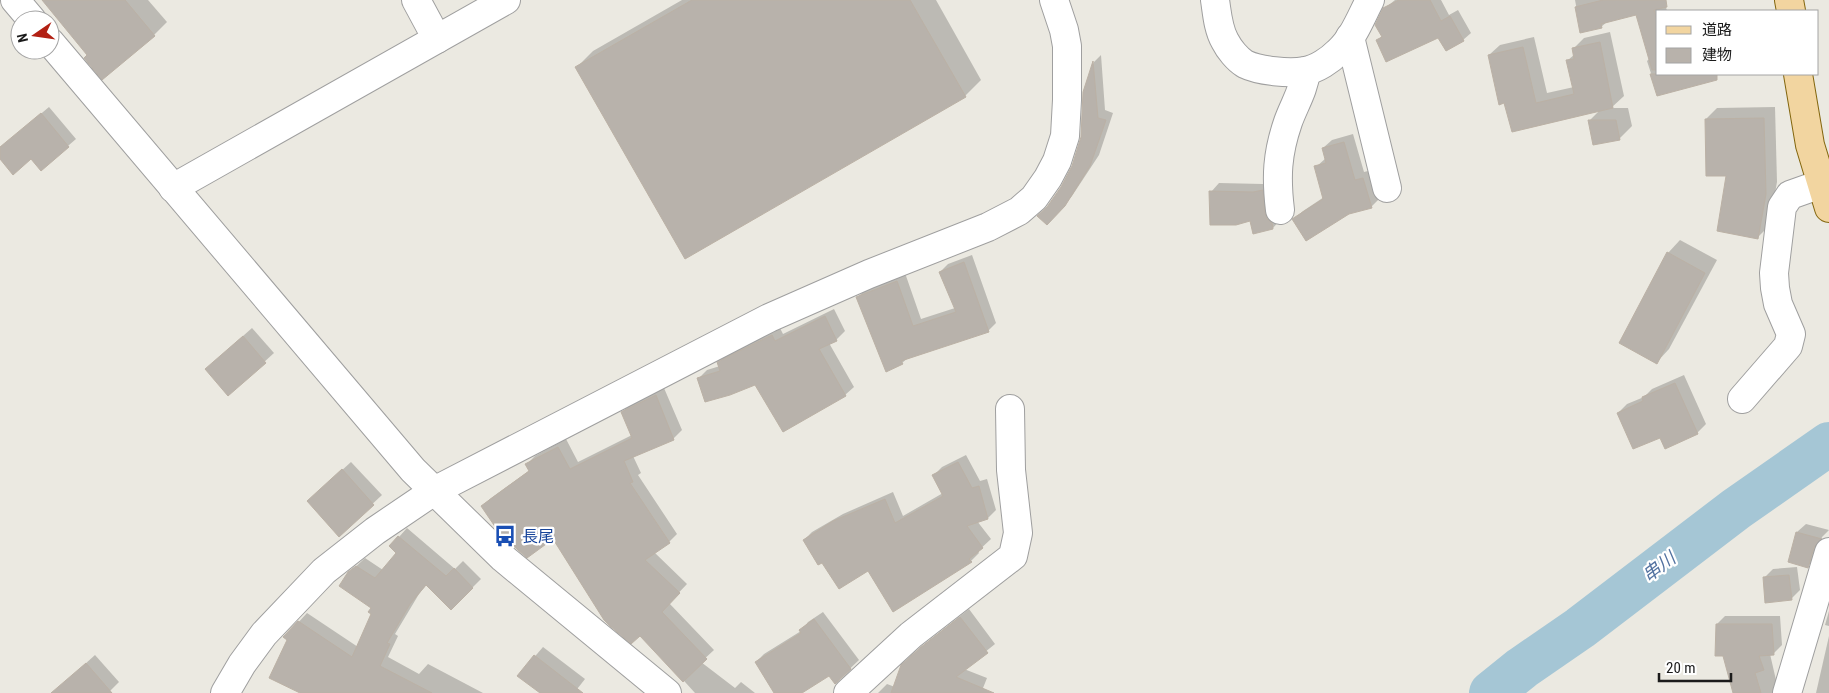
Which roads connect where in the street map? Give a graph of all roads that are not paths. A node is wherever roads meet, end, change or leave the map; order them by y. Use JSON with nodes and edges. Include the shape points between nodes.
{"nodes":[{"id":1,"x":15,"y":0,"type":"edge"},
{"id":2,"x":416,"y":0,"type":"edge"},
{"id":3,"x":506,"y":0,"type":"edge"},
{"id":4,"x":1054,"y":0,"type":"edge"},
{"id":5,"x":1215,"y":0,"type":"edge"},
{"id":6,"x":1370,"y":0,"type":"edge"},
{"id":7,"x":24,"y":10,"type":"edge"},
{"id":8,"x":1350,"y":38,"type":"junction"},
{"id":9,"x":437,"y":39,"type":"junction"},
{"id":10,"x":60,"y":54,"type":"edge"},
{"id":11,"x":1306,"y":71,"type":"junction"},
{"id":12,"x":1798,"y":75,"type":"edge"},
{"id":13,"x":173,"y":188,"type":"junction"},
{"id":14,"x":1387,"y":188,"type":"dead end"},
{"id":15,"x":1825,"y":196,"type":"edge"},
{"id":16,"x":1280,"y":210,"type":"dead end"},
{"id":17,"x":1742,"y":399,"type":"dead end"},
{"id":18,"x":1010,"y":409,"type":"dead end"},
{"id":19,"x":434,"y":491,"type":"junction"},
{"id":20,"x":1829,"y":552,"type":"edge"},
{"id":21,"x":225,"y":693,"type":"edge"},
{"id":22,"x":667,"y":693,"type":"edge"},
{"id":23,"x":848,"y":693,"type":"edge"},
{"id":24,"x":1787,"y":693,"type":"edge"}],
"edges":[{"from":1,"to":7,"type":"street"},
{"from":2,"to":9,"type":"street"},
{"from":3,"to":9,"type":"street"},
{"from":4,"to":19,"type":"street","via":[[1067,46],[1065,136],[1048,178],[1034,198],[1019,211],[988,227],[769,318]]},
{"from":5,"to":11,"type":"street","via":[[1224,40],[1245,64],[1265,70]]},
{"from":6,"to":8,"type":"street"},
{"from":8,"to":11,"type":"street","via":[[1322,64]]},
{"from":8,"to":14,"type":"street"},
{"from":9,"to":13,"type":"street"},
{"from":10,"to":13,"type":"street"},
{"from":11,"to":16,"type":"street","via":[[1304,86],[1278,153]]},
{"from":12,"to":15,"type":"main road","via":[[1810,145]]},
{"from":13,"to":19,"type":"street"},
{"from":15,"to":17,"type":"street","via":[[1790,195],[1782,208],[1775,288],[1791,334],[1788,346]]},
{"from":18,"to":23,"type":"street","via":[[1011,470],[1018,533],[1013,556],[911,635]]},
{"from":19,"to":21,"type":"street","via":[[324,571],[264,634]]},
{"from":19,"to":22,"type":"street","via":[[521,573]]},
{"from":20,"to":24,"type":"street"}]}
